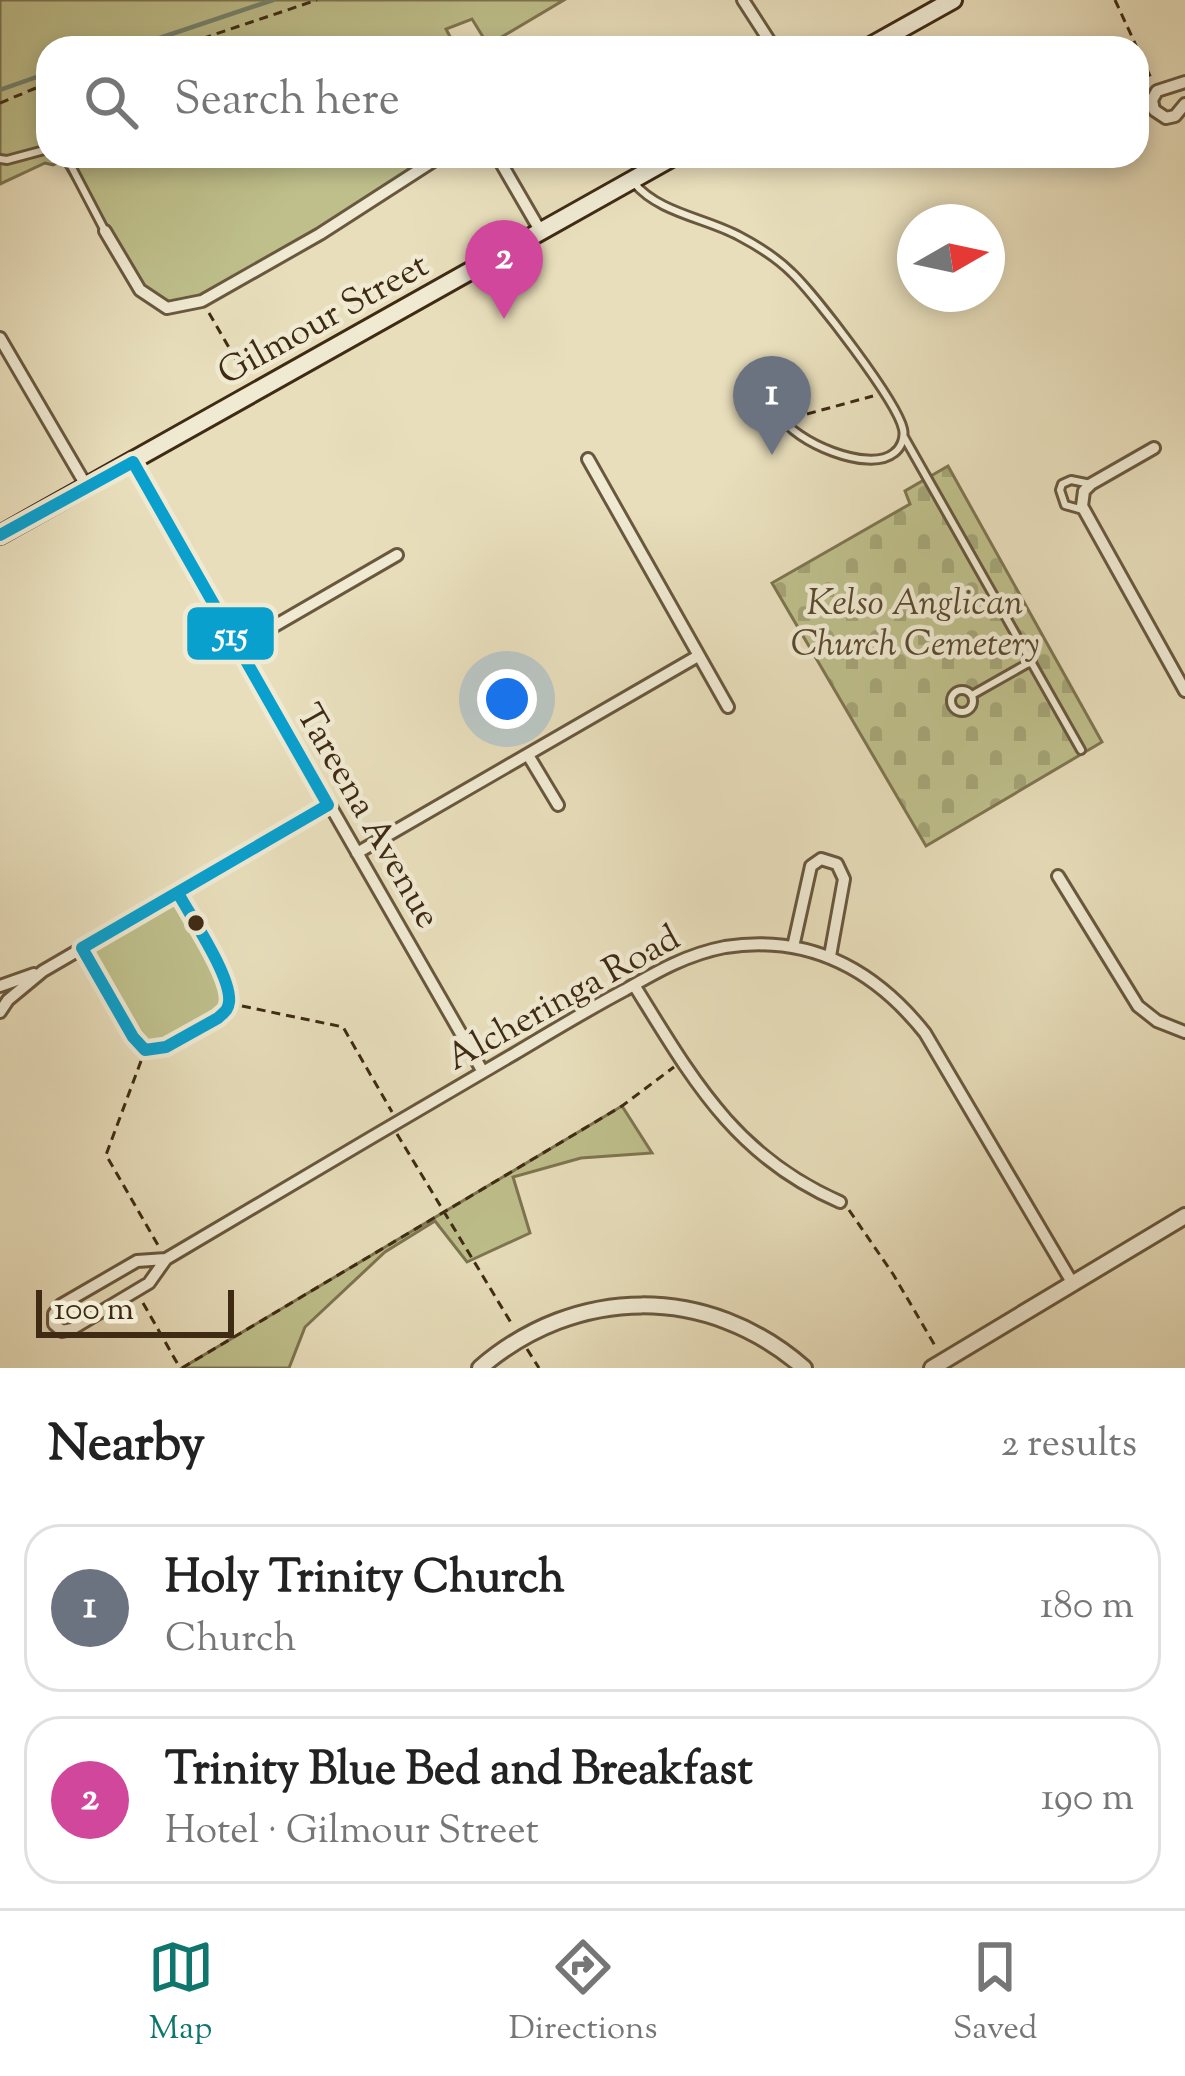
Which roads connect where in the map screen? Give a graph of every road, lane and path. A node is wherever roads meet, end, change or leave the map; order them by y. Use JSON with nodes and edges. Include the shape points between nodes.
{"nodes":[{"id":1,"x":317,"y":0,"type":"edge"},
{"id":2,"x":743,"y":0,"type":"edge"},
{"id":3,"x":953,"y":0,"type":"edge"},
{"id":4,"x":1115,"y":0,"type":"edge"},
{"id":5,"x":210,"y":36,"type":"edge"},
{"id":6,"x":766,"y":36,"type":"edge"},
{"id":7,"x":888,"y":36,"type":"edge"},
{"id":8,"x":1132,"y":36,"type":"edge"},
{"id":9,"x":1149,"y":74,"type":"edge"},
{"id":10,"x":1185,"y":82,"type":"edge"},
{"id":11,"x":36,"y":88,"type":"edge"},
{"id":12,"x":1157,"y":91,"type":"junction"},
{"id":13,"x":0,"y":104,"type":"edge"},
{"id":14,"x":1185,"y":104,"type":"edge"},
{"id":15,"x":36,"y":152,"type":"edge"},
{"id":16,"x":0,"y":159,"type":"edge"},
{"id":17,"x":72,"y":168,"type":"edge"},
{"id":18,"x":422,"y":168,"type":"edge"},
{"id":19,"x":504,"y":168,"type":"edge"},
{"id":20,"x":654,"y":168,"type":"edge"},
{"id":21,"x":632,"y":181,"type":"junction"},
{"id":22,"x":105,"y":231,"type":"joint"},
{"id":23,"x":541,"y":232,"type":"junction"},
{"id":24,"x":202,"y":301,"type":"junction"},
{"id":25,"x":0,"y":338,"type":"edge"},
{"id":26,"x":255,"y":393,"type":"junction"},
{"id":27,"x":875,"y":396,"type":"dead end"},
{"id":28,"x":774,"y":406,"type":"dead end"},
{"id":29,"x":800,"y":407,"type":"dead end"},
{"id":30,"x":783,"y":416,"type":"junction"},
{"id":31,"x":904,"y":437,"type":"junction"},
{"id":32,"x":1154,"y":448,"type":"dead end"},
{"id":33,"x":588,"y":459,"type":"dead end"},
{"id":34,"x":133,"y":462,"type":"junction"},
{"id":35,"x":1091,"y":484,"type":"junction"},
{"id":36,"x":87,"y":488,"type":"junction"},
{"id":37,"x":1083,"y":510,"type":"junction"},
{"id":38,"x":0,"y":535,"type":"edge"},
{"id":39,"x":397,"y":555,"type":"dead end"},
{"id":40,"x":238,"y":646,"type":"junction"},
{"id":41,"x":698,"y":656,"type":"junction"},
{"id":42,"x":1032,"y":662,"type":"junction"},
{"id":43,"x":1185,"y":692,"type":"edge"},
{"id":44,"x":971,"y":695,"type":"dead end"},
{"id":45,"x":728,"y":707,"type":"dead end"},
{"id":46,"x":1081,"y":750,"type":"dead end"},
{"id":47,"x":528,"y":754,"type":"junction"},
{"id":48,"x":328,"y":805,"type":"junction"},
{"id":49,"x":558,"y":806,"type":"dead end"},
{"id":50,"x":357,"y":853,"type":"junction"},
{"id":51,"x":1058,"y":876,"type":"dead end"},
{"id":52,"x":178,"y":893,"type":"junction"},
{"id":53,"x":793,"y":947,"type":"junction"},
{"id":54,"x":82,"y":948,"type":"junction"},
{"id":55,"x":830,"y":956,"type":"junction"},
{"id":56,"x":43,"y":971,"type":"junction"},
{"id":57,"x":634,"y":985,"type":"junction"},
{"id":58,"x":0,"y":986,"type":"edge"},
{"id":59,"x":229,"y":1003,"type":"junction"},
{"id":60,"x":0,"y":1012,"type":"edge"},
{"id":61,"x":1185,"y":1032,"type":"edge"},
{"id":62,"x":145,"y":1050,"type":"junction"},
{"id":63,"x":681,"y":1063,"type":"junction"},
{"id":64,"x":484,"y":1072,"type":"junction"},
{"id":65,"x":394,"y":1123,"type":"junction"},
{"id":66,"x":840,"y":1202,"type":"joint"},
{"id":67,"x":445,"y":1210,"type":"junction"},
{"id":68,"x":1185,"y":1216,"type":"edge"},
{"id":69,"x":166,"y":1259,"type":"junction"},
{"id":70,"x":1073,"y":1284,"type":"junction"},
{"id":71,"x":136,"y":1292,"type":"junction"},
{"id":72,"x":520,"y":1338,"type":"junction"},
{"id":73,"x":938,"y":1364,"type":"edge"},
{"id":74,"x":181,"y":1368,"type":"edge"},
{"id":75,"x":480,"y":1368,"type":"edge"},
{"id":76,"x":539,"y":1368,"type":"edge"},
{"id":77,"x":804,"y":1368,"type":"edge"}],
"edges":[{"from":1,"to":5,"type":"path"},
{"from":2,"to":6,"type":"street"},
{"from":3,"to":7,"type":"main road"},
{"from":4,"to":8,"type":"path"},
{"from":9,"to":12,"type":"path"},
{"from":10,"to":12,"type":"street"},
{"from":11,"to":13,"type":"path"},
{"from":12,"to":14,"type":"street","via":[[1153,106],[1162,117]]},
{"from":15,"to":16,"type":"lane"},
{"from":17,"to":22,"type":"lane"},
{"from":18,"to":24,"type":"street"},
{"from":19,"to":23,"type":"street"},
{"from":20,"to":21,"type":"main road","name":"Gilmour Street"},
{"from":21,"to":23,"type":"main road","name":"Gilmour Street"},
{"from":21,"to":31,"type":"lane","via":[[653,201],[738,236],[792,273],[884,393]]},
{"from":22,"to":24,"type":"street","via":[[140,290],[166,308]]},
{"from":23,"to":26,"type":"main road","name":"Gilmour Street"},
{"from":24,"to":26,"type":"path"},
{"from":25,"to":36,"type":"street"},
{"from":26,"to":34,"type":"main road","name":"Gilmour Street"},
{"from":27,"to":30,"type":"path"},
{"from":28,"to":30,"type":"lane"},
{"from":29,"to":30,"type":"lane"},
{"from":30,"to":31,"type":"lane","via":[[816,444],[860,459],[886,458]]},
{"from":31,"to":42,"type":"lane"},
{"from":32,"to":35,"type":"street"},
{"from":33,"to":41,"type":"street"},
{"from":34,"to":36,"type":"main road","name":"Gilmour Street"},
{"from":34,"to":40,"type":"street","name":"Tareena Avenue"},
{"from":35,"to":37,"type":"street"},
{"from":35,"to":37,"type":"lane","via":[[1071,480],[1060,490],[1065,505]]},
{"from":36,"to":38,"type":"main road","name":"Gilmour Street"},
{"from":37,"to":43,"type":"street"},
{"from":39,"to":40,"type":"street"},
{"from":40,"to":48,"type":"street","name":"Tareena Avenue"},
{"from":41,"to":45,"type":"street"},
{"from":41,"to":47,"type":"street"},
{"from":42,"to":44,"type":"lane"},
{"from":42,"to":46,"type":"lane"},
{"from":47,"to":49,"type":"street"},
{"from":47,"to":50,"type":"street"},
{"from":48,"to":50,"type":"street","name":"Tareena Avenue"},
{"from":48,"to":52,"type":"street"},
{"from":50,"to":64,"type":"street","name":"Tareena Avenue"},
{"from":51,"to":61,"type":"street","via":[[1138,1006]]},
{"from":52,"to":54,"type":"street"},
{"from":52,"to":59,"type":"street","via":[[227,981]]},
{"from":53,"to":55,"type":"street","name":"Alcheringa Road"},
{"from":53,"to":55,"type":"street","via":[[811,866],[821,859],[837,864],[844,878]]},
{"from":53,"to":57,"type":"street","name":"Alcheringa Road","via":[[725,947]]},
{"from":54,"to":56,"type":"street"},
{"from":54,"to":62,"type":"street"},
{"from":55,"to":70,"type":"street","name":"Alcheringa Road","via":[[891,994],[925,1033]]},
{"from":56,"to":58,"type":"street"},
{"from":56,"to":60,"type":"street"},
{"from":57,"to":63,"type":"street"},
{"from":57,"to":64,"type":"street","name":"Alcheringa Road"},
{"from":59,"to":62,"type":"street","via":[[218,1018]]},
{"from":59,"to":65,"type":"path","via":[[343,1028]]},
{"from":62,"to":69,"type":"path","via":[[106,1155]]},
{"from":63,"to":66,"type":"street","via":[[761,1155]]},
{"from":63,"to":67,"type":"path"},
{"from":64,"to":65,"type":"street","name":"Alcheringa Road"},
{"from":65,"to":67,"type":"path"},
{"from":65,"to":69,"type":"street","name":"Alcheringa Road"},
{"from":66,"to":73,"type":"path","via":[[882,1256]]},
{"from":67,"to":72,"type":"path"},
{"from":67,"to":74,"type":"path"},
{"from":68,"to":70,"type":"street"},
{"from":69,"to":71,"type":"street","name":"Alcheringa Road"},
{"from":69,"to":71,"type":"street","name":"Alcheringa Road","via":[[137,1262],[61,1306],[54,1324],[72,1329]]},
{"from":70,"to":73,"type":"street"},
{"from":71,"to":74,"type":"path"},
{"from":72,"to":75,"type":"street"},
{"from":72,"to":76,"type":"path"},
{"from":72,"to":77,"type":"street","via":[[608,1307],[674,1307],[738,1324]]}]}
